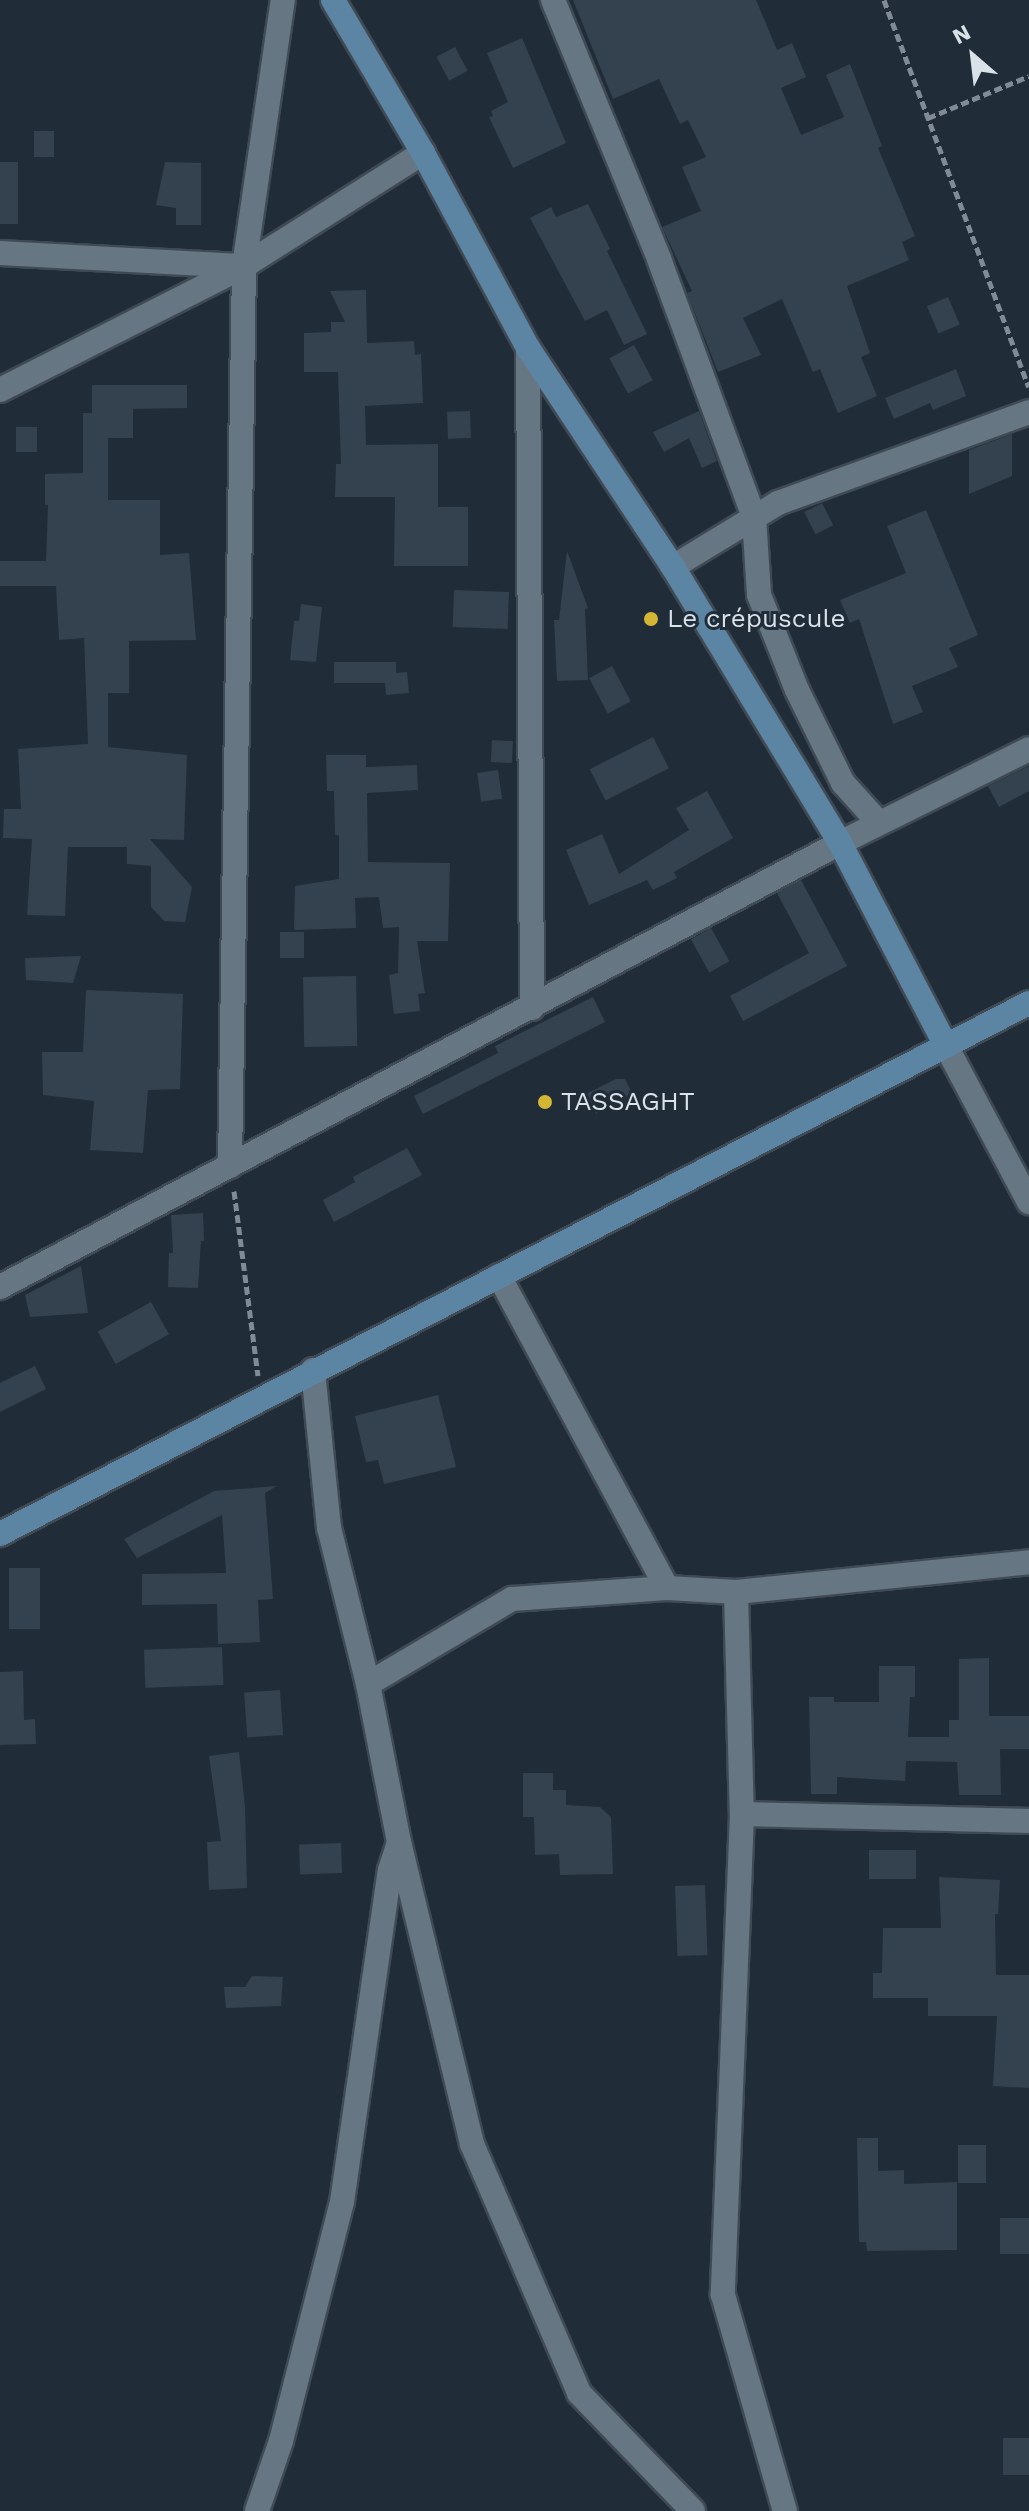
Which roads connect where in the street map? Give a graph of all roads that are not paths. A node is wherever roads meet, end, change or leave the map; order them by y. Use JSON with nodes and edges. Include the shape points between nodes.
{"nodes":[{"id":1,"x":283,"y":0,"type":"edge"},
{"id":2,"x":333,"y":0,"type":"edge"},
{"id":3,"x":553,"y":0,"type":"edge"},
{"id":4,"x":423,"y":153,"type":"junction"},
{"id":5,"x":0,"y":253,"type":"edge"},
{"id":6,"x":244,"y":266,"type":"junction"},
{"id":7,"x":528,"y":348,"type":"junction"},
{"id":8,"x":0,"y":390,"type":"edge"},
{"id":9,"x":1029,"y":412,"type":"edge"},
{"id":10,"x":754,"y":517,"type":"junction"},
{"id":11,"x":673,"y":567,"type":"junction"},
{"id":12,"x":1029,"y":749,"type":"edge"},
{"id":13,"x":879,"y":823,"type":"junction"},
{"id":14,"x":840,"y":843,"type":"junction"},
{"id":15,"x":1029,"y":1003,"type":"edge"},
{"id":16,"x":532,"y":1008,"type":"junction"},
{"id":17,"x":946,"y":1046,"type":"junction"},
{"id":18,"x":230,"y":1166,"type":"junction"},
{"id":19,"x":1029,"y":1202,"type":"edge"},
{"id":20,"x":499,"y":1276,"type":"junction"},
{"id":21,"x":0,"y":1287,"type":"edge"},
{"id":22,"x":313,"y":1370,"type":"junction"},
{"id":23,"x":0,"y":1534,"type":"edge"},
{"id":24,"x":1029,"y":1562,"type":"edge"},
{"id":25,"x":667,"y":1588,"type":"junction"},
{"id":26,"x":736,"y":1592,"type":"junction"},
{"id":27,"x":368,"y":1684,"type":"junction"},
{"id":28,"x":742,"y":1814,"type":"junction"},
{"id":29,"x":1029,"y":1821,"type":"edge"},
{"id":30,"x":399,"y":1842,"type":"junction"},
{"id":31,"x":257,"y":2511,"type":"edge"},
{"id":32,"x":693,"y":2511,"type":"edge"},
{"id":33,"x":785,"y":2511,"type":"edge"}],
"edges":[{"from":1,"to":6,"type":"street"},
{"from":2,"to":4,"type":"street"},
{"from":3,"to":10,"type":"street","via":[[659,259]]},
{"from":4,"to":6,"type":"street"},
{"from":4,"to":7,"type":"street"},
{"from":5,"to":6,"type":"street"},
{"from":6,"to":8,"type":"street"},
{"from":6,"to":18,"type":"street"},
{"from":7,"to":11,"type":"street"},
{"from":7,"to":16,"type":"street"},
{"from":9,"to":10,"type":"street","via":[[778,503]]},
{"from":10,"to":11,"type":"street"},
{"from":10,"to":13,"type":"street","via":[[759,595],[797,690],[843,783]]},
{"from":11,"to":14,"type":"street"},
{"from":12,"to":13,"type":"street"},
{"from":13,"to":14,"type":"street"},
{"from":14,"to":16,"type":"street"},
{"from":14,"to":17,"type":"street"},
{"from":15,"to":17,"type":"street"},
{"from":16,"to":18,"type":"street"},
{"from":17,"to":19,"type":"street"},
{"from":17,"to":20,"type":"street"},
{"from":18,"to":21,"type":"street"},
{"from":20,"to":22,"type":"street"},
{"from":20,"to":25,"type":"street"},
{"from":22,"to":23,"type":"street"},
{"from":22,"to":27,"type":"street","via":[[329,1528]]},
{"from":24,"to":26,"type":"street"},
{"from":25,"to":26,"type":"street"},
{"from":25,"to":27,"type":"street","via":[[512,1599]]},
{"from":26,"to":28,"type":"street"},
{"from":27,"to":30,"type":"street"},
{"from":28,"to":29,"type":"street"},
{"from":28,"to":33,"type":"street","via":[[723,2295]]},
{"from":30,"to":31,"type":"street","via":[[390,1870],[342,2202],[281,2441]]},
{"from":30,"to":32,"type":"street","via":[[472,2144],[579,2393]]}]}
